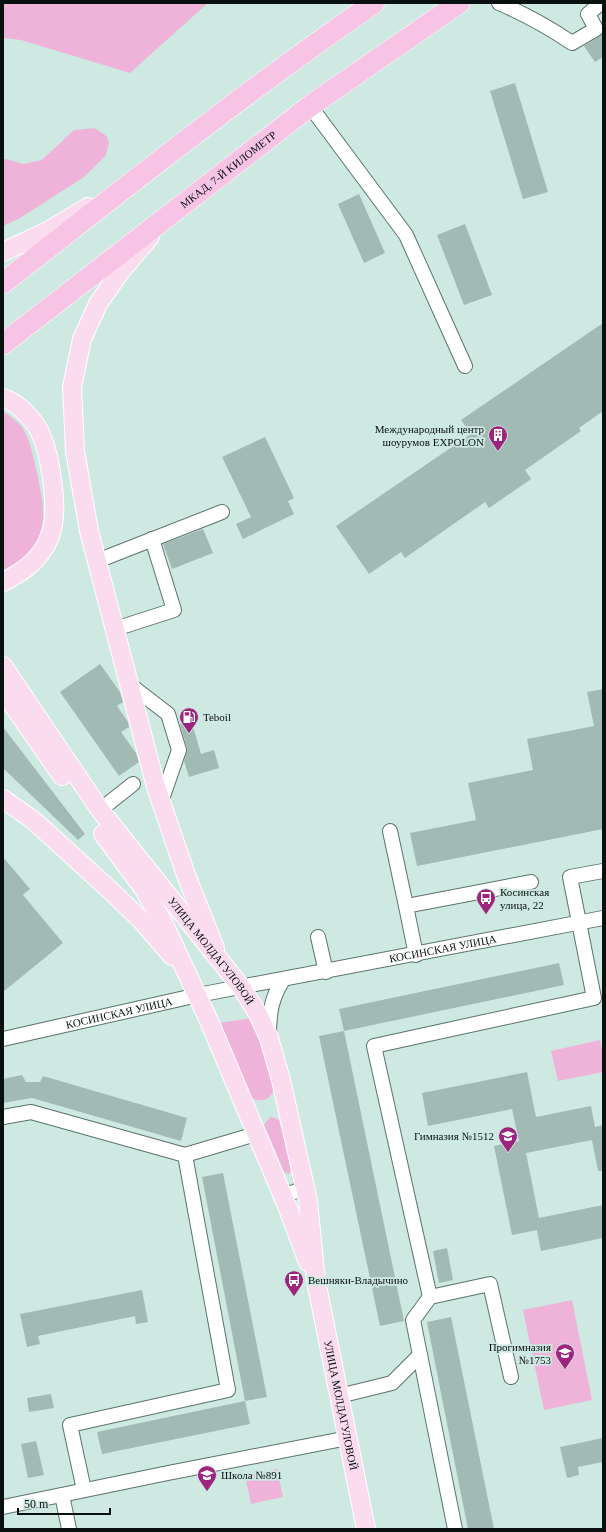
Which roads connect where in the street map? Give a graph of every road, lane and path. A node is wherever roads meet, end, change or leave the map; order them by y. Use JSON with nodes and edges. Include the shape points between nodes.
{"nodes":[{"id":1,"x":364,"y":3,"type":"edge"},
{"id":2,"x":374,"y":3,"type":"edge"},
{"id":3,"x":459,"y":3,"type":"edge"},
{"id":4,"x":499,"y":3,"type":"edge"},
{"id":5,"x":601,"y":3,"type":"edge"},
{"id":6,"x":330,"y":33,"type":"junction"},
{"id":7,"x":310,"y":106,"type":"junction"},
{"id":8,"x":159,"y":161,"type":"junction"},
{"id":9,"x":188,"y":199,"type":"junction"},
{"id":10,"x":3,"y":252,"type":"edge"},
{"id":11,"x":3,"y":283,"type":"edge"},
{"id":12,"x":3,"y":344,"type":"edge"},
{"id":13,"x":465,"y":366,"type":"dead end"},
{"id":14,"x":3,"y":398,"type":"edge"},
{"id":15,"x":222,"y":512,"type":"dead end"},
{"id":16,"x":152,"y":539,"type":"junction"},
{"id":17,"x":97,"y":561,"type":"junction"},
{"id":18,"x":3,"y":582,"type":"edge"},
{"id":19,"x":115,"y":629,"type":"junction"},
{"id":20,"x":3,"y":666,"type":"edge"},
{"id":21,"x":129,"y":684,"type":"junction"},
{"id":22,"x":3,"y":691,"type":"edge"},
{"id":23,"x":133,"y":784,"type":"dead end"},
{"id":24,"x":3,"y":799,"type":"edge"},
{"id":25,"x":161,"y":802,"type":"junction"},
{"id":26,"x":100,"y":810,"type":"junction"},
{"id":27,"x":390,"y":831,"type":"dead end"},
{"id":28,"x":603,"y":870,"type":"edge"},
{"id":29,"x":531,"y":882,"type":"dead end"},
{"id":30,"x":406,"y":906,"type":"junction"},
{"id":31,"x":603,"y":918,"type":"edge"},
{"id":32,"x":580,"y":923,"type":"junction"},
{"id":33,"x":318,"y":937,"type":"dead end"},
{"id":34,"x":416,"y":955,"type":"junction"},
{"id":35,"x":221,"y":964,"type":"junction"},
{"id":36,"x":326,"y":972,"type":"junction"},
{"id":37,"x":187,"y":973,"type":"junction"},
{"id":38,"x":283,"y":980,"type":"junction"},
{"id":39,"x":241,"y":988,"type":"junction"},
{"id":40,"x":198,"y":996,"type":"junction"},
{"id":41,"x":599,"y":999,"type":"edge"},
{"id":42,"x":3,"y":1038,"type":"edge"},
{"id":43,"x":269,"y":1038,"type":"junction"},
{"id":44,"x":3,"y":1117,"type":"edge"},
{"id":45,"x":256,"y":1134,"type":"junction"},
{"id":46,"x":185,"y":1155,"type":"junction"},
{"id":47,"x":304,"y":1183,"type":"junction"},
{"id":48,"x":279,"y":1189,"type":"junction"},
{"id":49,"x":316,"y":1281,"type":"junction"},
{"id":50,"x":430,"y":1297,"type":"junction"},
{"id":51,"x":420,"y":1355,"type":"junction"},
{"id":52,"x":511,"y":1377,"type":"dead end"},
{"id":53,"x":339,"y":1396,"type":"junction"},
{"id":54,"x":348,"y":1438,"type":"junction"},
{"id":55,"x":84,"y":1490,"type":"junction"},
{"id":56,"x":62,"y":1495,"type":"junction"},
{"id":57,"x":3,"y":1507,"type":"edge"},
{"id":58,"x":68,"y":1529,"type":"edge"},
{"id":59,"x":366,"y":1529,"type":"edge"},
{"id":60,"x":455,"y":1529,"type":"edge"}],
"edges":[{"from":1,"to":6,"type":"highway"},
{"from":2,"to":6,"type":"highway"},
{"from":3,"to":7,"type":"highway","name":"МКАД, 7-Й КИЛОМЕТР"},
{"from":4,"to":5,"type":"street","via":[[550,27],[572,44],[596,29],[588,14]]},
{"from":6,"to":8,"type":"highway"},
{"from":7,"to":9,"type":"highway","name":"МКАД, 7-Й КИЛОМЕТР"},
{"from":7,"to":13,"type":"street","via":[[406,236]]},
{"from":8,"to":10,"type":"main road","via":[[46,232]]},
{"from":8,"to":11,"type":"highway"},
{"from":9,"to":12,"type":"highway","name":"МКАД, 7-Й КИЛОМЕТР"},
{"from":9,"to":17,"type":"main road","via":[[120,272],[98,304],[82,339],[72,388],[74,451]]},
{"from":14,"to":18,"type":"main road","via":[[23,410],[36,425],[51,471],[55,503],[53,526],[45,545],[34,561],[20,573]]},
{"from":15,"to":16,"type":"street"},
{"from":16,"to":17,"type":"street"},
{"from":16,"to":19,"type":"street","via":[[174,610]]},
{"from":17,"to":19,"type":"main road"},
{"from":19,"to":21,"type":"main road"},
{"from":20,"to":26,"type":"main road","name":"УЛИЦА МОЛДАГУЛОВОЙ"},
{"from":21,"to":25,"type":"main road"},
{"from":21,"to":25,"type":"street","via":[[168,714],[179,750]]},
{"from":22,"to":37,"type":"main road","name":"УЛИЦА МОЛДАГУЛОВОЙ","via":[[143,888],[164,924]]},
{"from":23,"to":26,"type":"street"},
{"from":24,"to":37,"type":"main road","via":[[33,820],[111,891],[141,920]]},
{"from":25,"to":35,"type":"main road"},
{"from":26,"to":35,"type":"main road","name":"УЛИЦА МОЛДАГУЛОВОЙ"},
{"from":27,"to":30,"type":"street"},
{"from":28,"to":32,"type":"street","via":[[570,877]]},
{"from":29,"to":30,"type":"street"},
{"from":30,"to":34,"type":"street"},
{"from":31,"to":32,"type":"street","name":"КОСИНСКАЯ УЛИЦА"},
{"from":32,"to":34,"type":"street","name":"КОСИНСКАЯ УЛИЦА"},
{"from":32,"to":41,"type":"street"},
{"from":33,"to":36,"type":"street"},
{"from":34,"to":36,"type":"street","name":"КОСИНСКАЯ УЛИЦА"},
{"from":35,"to":39,"type":"main road","name":"УЛИЦА МОЛДАГУЛОВОЙ"},
{"from":36,"to":38,"type":"street","name":"КОСИНСКАЯ УЛИЦА"},
{"from":37,"to":40,"type":"main road","name":"УЛИЦА МОЛДАГУЛОВОЙ"},
{"from":38,"to":39,"type":"street","name":"КОСИНСКАЯ УЛИЦА"},
{"from":38,"to":43,"type":"street","via":[[271,1005]]},
{"from":39,"to":40,"type":"street","name":"КОСИНСКАЯ УЛИЦА"},
{"from":39,"to":43,"type":"main road","name":"УЛИЦА МОЛДАГУЛОВОЙ","via":[[258,1014]]},
{"from":40,"to":42,"type":"street","name":"КОСИНСКАЯ УЛИЦА"},
{"from":40,"to":45,"type":"main road","name":"УЛИЦА МОЛДАГУЛОВОЙ"},
{"from":41,"to":50,"type":"street","via":[[374,1046]]},
{"from":43,"to":47,"type":"main road","name":"УЛИЦА МОЛДАГУЛОВОЙ"},
{"from":44,"to":46,"type":"street","via":[[30,1112]]},
{"from":45,"to":46,"type":"street"},
{"from":45,"to":48,"type":"main road","name":"УЛИЦА МОЛДАГУЛОВОЙ"},
{"from":46,"to":55,"type":"street","via":[[228,1390],[70,1425]]},
{"from":47,"to":48,"type":"street","via":[[294,1193]]},
{"from":47,"to":49,"type":"main road","name":"УЛИЦА МОЛДАГУЛОВОЙ"},
{"from":48,"to":49,"type":"main road","name":"УЛИЦА МОЛДАГУЛОВОЙ"},
{"from":49,"to":53,"type":"main road","name":"УЛИЦА МОЛДАГУЛОВОЙ"},
{"from":50,"to":51,"type":"street","via":[[413,1320]]},
{"from":50,"to":52,"type":"street","via":[[490,1284]]},
{"from":51,"to":53,"type":"street","via":[[392,1383]]},
{"from":51,"to":60,"type":"street"},
{"from":53,"to":54,"type":"main road","name":"УЛИЦА МОЛДАГУЛОВОЙ"},
{"from":54,"to":55,"type":"street"},
{"from":54,"to":59,"type":"main road","name":"УЛИЦА МОЛДАГУЛОВОЙ"},
{"from":55,"to":56,"type":"street"},
{"from":56,"to":57,"type":"street"},
{"from":56,"to":58,"type":"street"}]}
